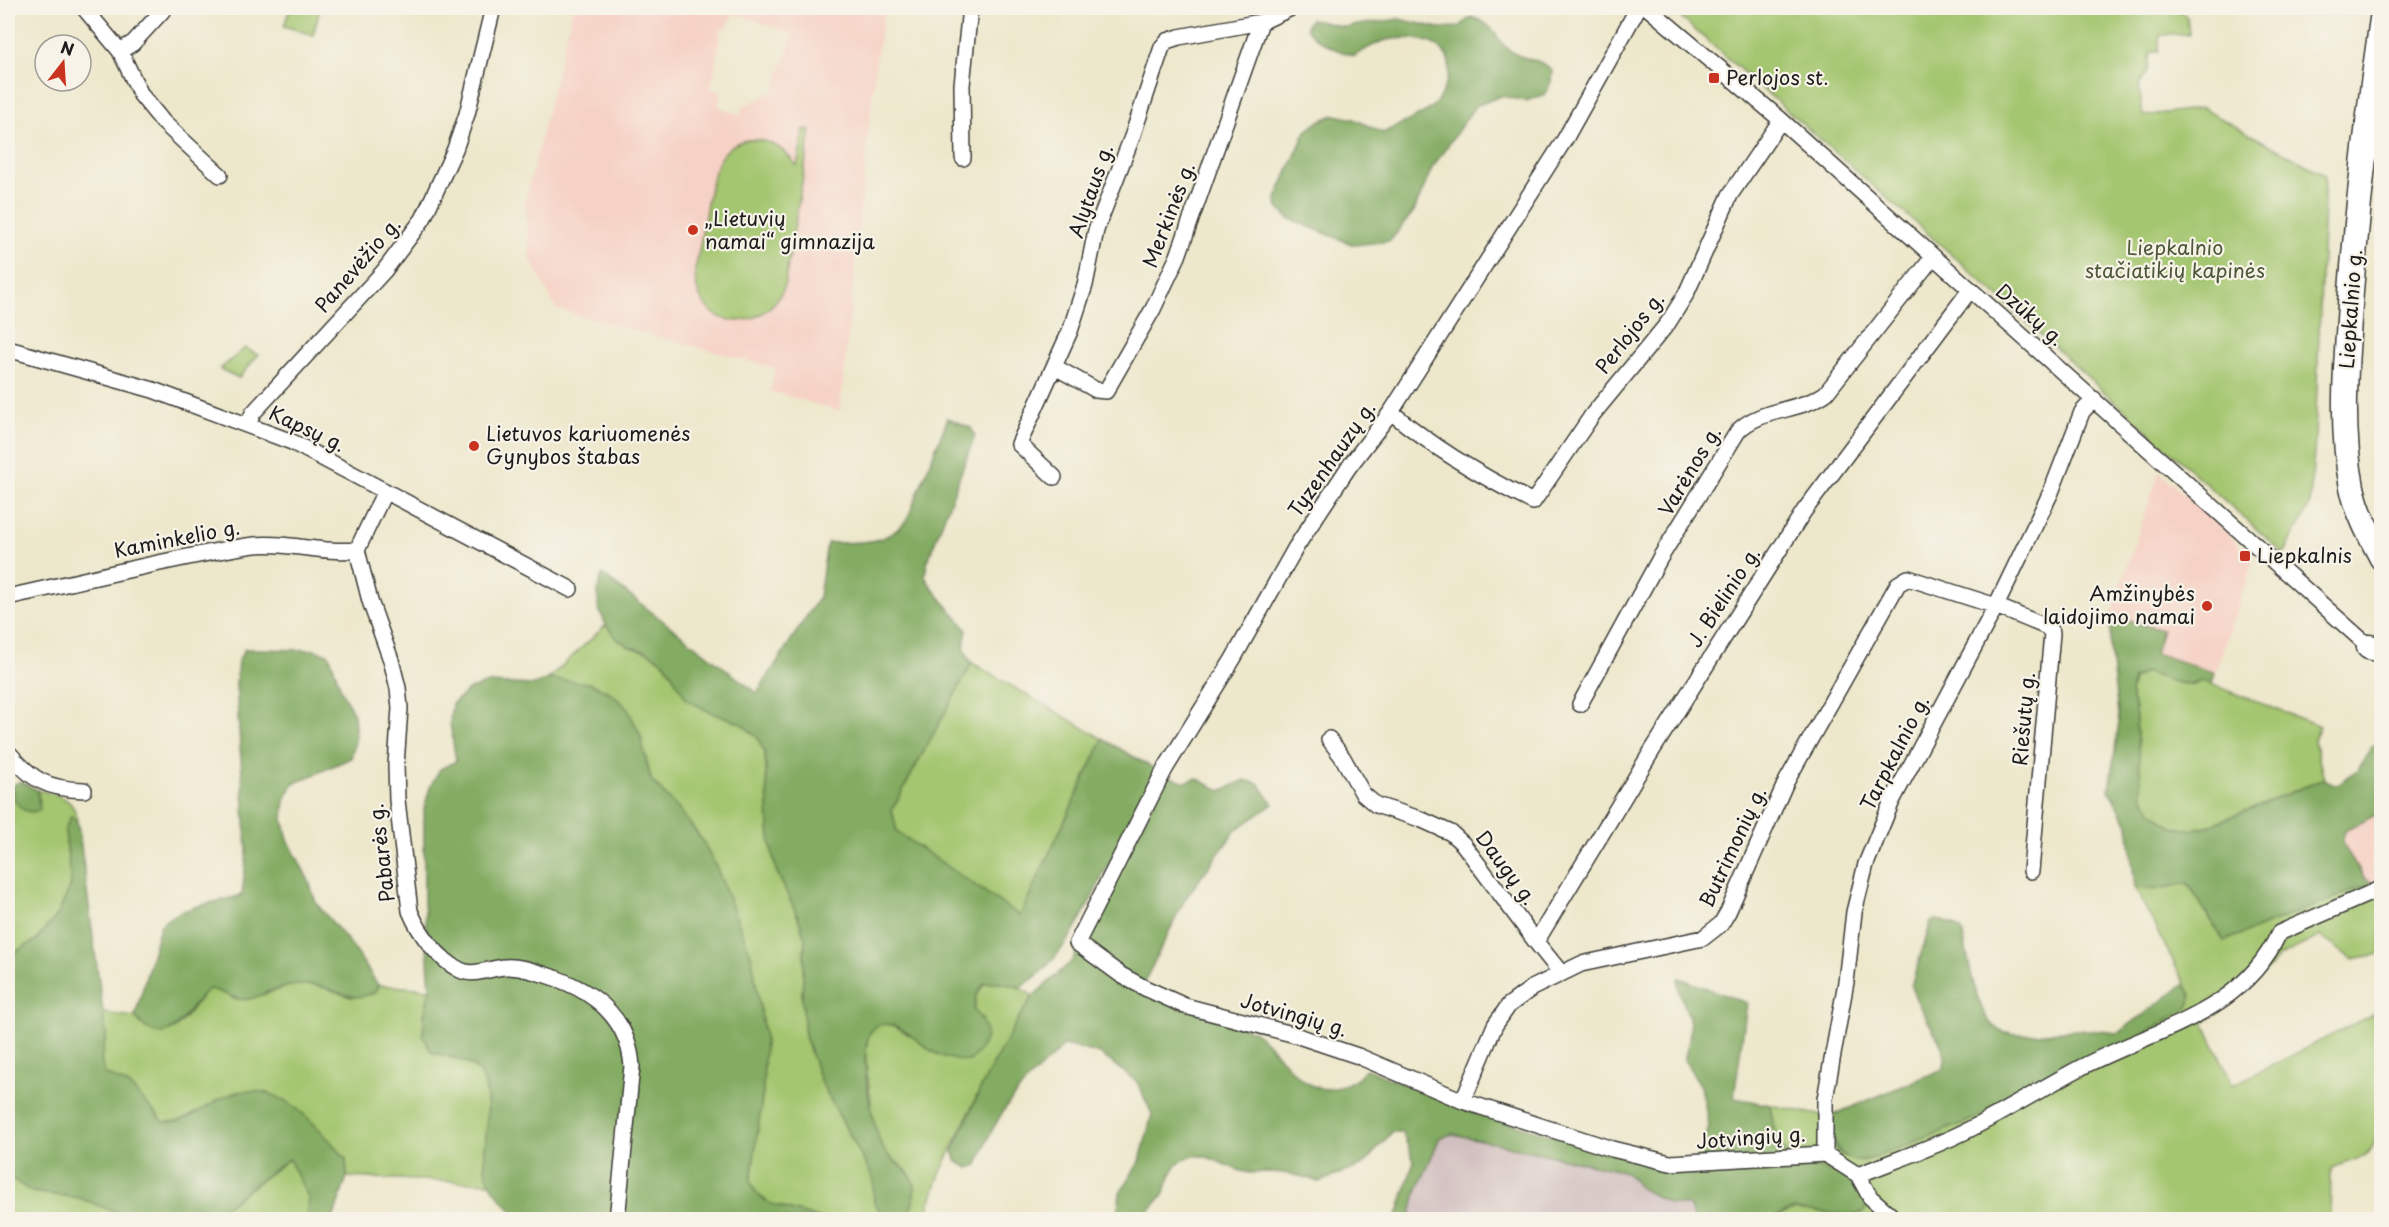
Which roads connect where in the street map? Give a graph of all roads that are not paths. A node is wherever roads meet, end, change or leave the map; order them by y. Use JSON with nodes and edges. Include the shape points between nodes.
{"nodes":[{"id":1,"x":84,"y":8,"type":"edge"},
{"id":2,"x":165,"y":8,"type":"edge"},
{"id":3,"x":493,"y":8,"type":"edge"},
{"id":4,"x":970,"y":8,"type":"edge"},
{"id":5,"x":1291,"y":8,"type":"edge"},
{"id":6,"x":1638,"y":8,"type":"edge"},
{"id":7,"x":1648,"y":8,"type":"edge"},
{"id":8,"x":2381,"y":20,"type":"edge"},
{"id":9,"x":1262,"y":22,"type":"junction"},
{"id":10,"x":120,"y":51,"type":"junction"},
{"id":11,"x":1781,"y":120,"type":"junction"},
{"id":12,"x":963,"y":158,"type":"dead end"},
{"id":13,"x":220,"y":175,"type":"dead end"},
{"id":14,"x":1933,"y":257,"type":"junction"},
{"id":15,"x":1970,"y":290,"type":"junction"},
{"id":16,"x":8,"y":349,"type":"edge"},
{"id":17,"x":1055,"y":367,"type":"junction"},
{"id":18,"x":2094,"y":399,"type":"junction"},
{"id":19,"x":1391,"y":412,"type":"junction"},
{"id":20,"x":248,"y":425,"type":"junction"},
{"id":21,"x":1054,"y":477,"type":"dead end"},
{"id":22,"x":385,"y":491,"type":"junction"},
{"id":23,"x":357,"y":550,"type":"junction"},
{"id":24,"x":2382,"y":558,"type":"edge"},
{"id":25,"x":570,"y":589,"type":"dead end"},
{"id":26,"x":8,"y":597,"type":"edge"},
{"id":27,"x":1996,"y":606,"type":"junction"},
{"id":28,"x":2377,"y":651,"type":"edge"},
{"id":29,"x":1580,"y":704,"type":"dead end"},
{"id":30,"x":1329,"y":739,"type":"dead end"},
{"id":31,"x":8,"y":752,"type":"edge"},
{"id":32,"x":84,"y":790,"type":"dead end"},
{"id":33,"x":2031,"y":871,"type":"dead end"},
{"id":34,"x":2382,"y":888,"type":"edge"},
{"id":35,"x":1536,"y":942,"type":"junction"},
{"id":36,"x":1077,"y":943,"type":"joint"},
{"id":37,"x":1561,"y":973,"type":"junction"},
{"id":38,"x":1463,"y":1101,"type":"junction"},
{"id":39,"x":1825,"y":1154,"type":"junction"},
{"id":40,"x":1858,"y":1175,"type":"junction"},
{"id":41,"x":616,"y":1220,"type":"edge"},
{"id":42,"x":1896,"y":1220,"type":"edge"}],
"edges":[{"from":1,"to":10,"type":"street"},
{"from":2,"to":10,"type":"street","via":[[133,43]]},
{"from":3,"to":20,"type":"street","name":"Panevėžio g.","via":[[467,114],[423,219],[384,271],[262,402]]},
{"from":4,"to":12,"type":"street","via":[[962,85]]},
{"from":5,"to":9,"type":"street"},
{"from":6,"to":19,"type":"street","name":"Tyzenhauzų g.","via":[[1565,139]]},
{"from":7,"to":11,"type":"street","name":"Dzūkų g."},
{"from":8,"to":24,"type":"main road","name":"Liepkalnio g.","via":[[2354,250],[2344,408],[2352,489]]},
{"from":9,"to":17,"type":"street","name":"Alytaus g.","via":[[1179,37],[1162,47],[1096,230],[1085,285]]},
{"from":9,"to":17,"type":"street","name":"Merkinės g.","via":[[1178,256],[1106,391],[1096,390]]},
{"from":10,"to":13,"type":"street","via":[[141,95],[163,122]]},
{"from":11,"to":14,"type":"street","name":"Dzūkų g."},
{"from":11,"to":19,"type":"street","name":"Perlojos g.","via":[[1730,195],[1686,294],[1668,323],[1593,414],[1533,502],[1440,450]]},
{"from":14,"to":15,"type":"street","name":"Dzūkų g."},
{"from":14,"to":29,"type":"street","name":"Varėnos g.","via":[[1826,393],[1750,422],[1738,431],[1660,558]]},
{"from":15,"to":18,"type":"street","name":"Dzūkų g."},
{"from":15,"to":35,"type":"street","name":"J. Bielinio g.","via":[[1804,512]]},
{"from":16,"to":20,"type":"street","name":"Kapsų g.","via":[[153,390]]},
{"from":17,"to":21,"type":"street","name":"Alytaus g.","via":[[1019,444]]},
{"from":18,"to":27,"type":"street","name":"Tarpkalnio g.","via":[[2082,412],[2051,492]]},
{"from":18,"to":28,"type":"street","name":"Dzūkų g."},
{"from":19,"to":36,"type":"street","name":"Tyzenhauzų g.","via":[[1296,547],[1165,769]]},
{"from":20,"to":22,"type":"street","name":"Kapsų g.","via":[[292,442]]},
{"from":22,"to":23,"type":"street"},
{"from":22,"to":25,"type":"street","name":"Kapsų g."},
{"from":23,"to":26,"type":"street","name":"Kaminkelio g.","via":[[248,546],[143,565]]},
{"from":23,"to":41,"type":"street","name":"Pabarės g.","via":[[398,688],[397,800],[412,916],[435,951],[459,969],[470,973],[506,967],[556,978],[603,1005],[622,1027],[632,1066]]},
{"from":27,"to":33,"type":"street","name":"Riešutų g.","via":[[2047,627],[2053,638]]},
{"from":27,"to":37,"type":"street","name":"Butrimonių g.","via":[[1908,578],[1898,584],[1786,782],[1721,924],[1703,938],[1581,964]]},
{"from":27,"to":39,"type":"street","name":"Tarpkalnio g.","via":[[1892,801],[1866,864],[1854,912],[1826,1099]]},
{"from":30,"to":35,"type":"street","name":"Daugų g.","via":[[1363,794],[1376,805],[1451,832]]},
{"from":31,"to":32,"type":"street","via":[[33,779]]},
{"from":34,"to":40,"type":"street","via":[[2279,933],[2271,950],[2245,982],[2194,1017],[2082,1066],[1970,1130]]},
{"from":35,"to":37,"type":"street","name":"Daugų g."},
{"from":36,"to":38,"type":"street","name":"Jotvingių g.","via":[[1121,975],[1174,1001],[1358,1056]]},
{"from":37,"to":38,"type":"street","name":"Butrimonių g.","via":[[1509,1005],[1495,1025]]},
{"from":38,"to":39,"type":"street","name":"Jotvingių g.","via":[[1612,1149],[1670,1163]]},
{"from":39,"to":40,"type":"street","name":"Jotvingių g."},
{"from":40,"to":42,"type":"street","via":[[1870,1197]]}]}
